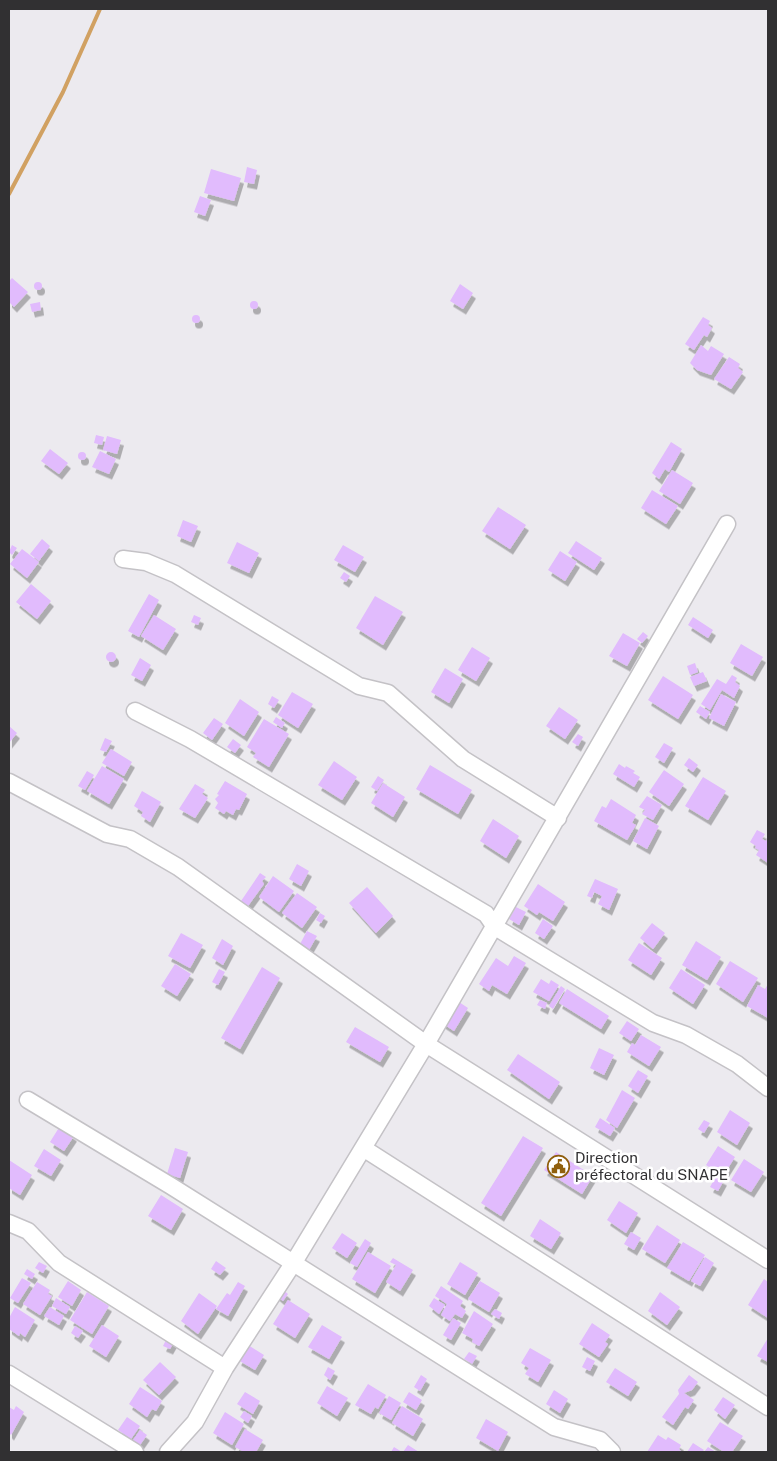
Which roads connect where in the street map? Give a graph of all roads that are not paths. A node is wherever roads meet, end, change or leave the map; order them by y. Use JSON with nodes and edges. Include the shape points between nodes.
{"nodes":[{"id":1,"x":727,"y":524,"type":"dead end"},
{"id":2,"x":123,"y":559,"type":"dead end"},
{"id":3,"x":135,"y":712,"type":"dead end"},
{"id":4,"x":9,"y":782,"type":"edge"},
{"id":5,"x":558,"y":818,"type":"junction"},
{"id":6,"x":495,"y":927,"type":"junction"},
{"id":7,"x":426,"y":1044,"type":"junction"},
{"id":8,"x":768,"y":1088,"type":"edge"},
{"id":9,"x":28,"y":1100,"type":"dead end"},
{"id":10,"x":363,"y":1148,"type":"junction"},
{"id":11,"x":9,"y":1223,"type":"edge"},
{"id":12,"x":768,"y":1260,"type":"edge"},
{"id":13,"x":294,"y":1262,"type":"junction"},
{"id":14,"x":225,"y":1368,"type":"junction"},
{"id":15,"x":9,"y":1374,"type":"edge"},
{"id":16,"x":768,"y":1407,"type":"edge"},
{"id":17,"x":135,"y":1452,"type":"edge"},
{"id":18,"x":168,"y":1452,"type":"edge"},
{"id":19,"x":612,"y":1452,"type":"edge"}],
"edges":[{"from":1,"to":5,"type":"street"},
{"from":2,"to":5,"type":"street","via":[[146,562],[175,574],[359,686],[388,693],[463,759]]},
{"from":3,"to":6,"type":"street","via":[[190,739],[486,914]]},
{"from":4,"to":7,"type":"street","via":[[107,834],[130,839],[178,867]]},
{"from":5,"to":6,"type":"street"},
{"from":6,"to":7,"type":"street"},
{"from":6,"to":8,"type":"street","via":[[653,1023],[686,1035],[737,1064]]},
{"from":7,"to":10,"type":"street"},
{"from":7,"to":12,"type":"street"},
{"from":9,"to":13,"type":"street"},
{"from":10,"to":13,"type":"street"},
{"from":10,"to":16,"type":"street"},
{"from":11,"to":14,"type":"street","via":[[28,1230],[58,1263]]},
{"from":13,"to":14,"type":"street"},
{"from":13,"to":19,"type":"street","via":[[554,1427],[600,1440]]},
{"from":14,"to":18,"type":"street","via":[[194,1422]]},
{"from":15,"to":17,"type":"street"}]}
